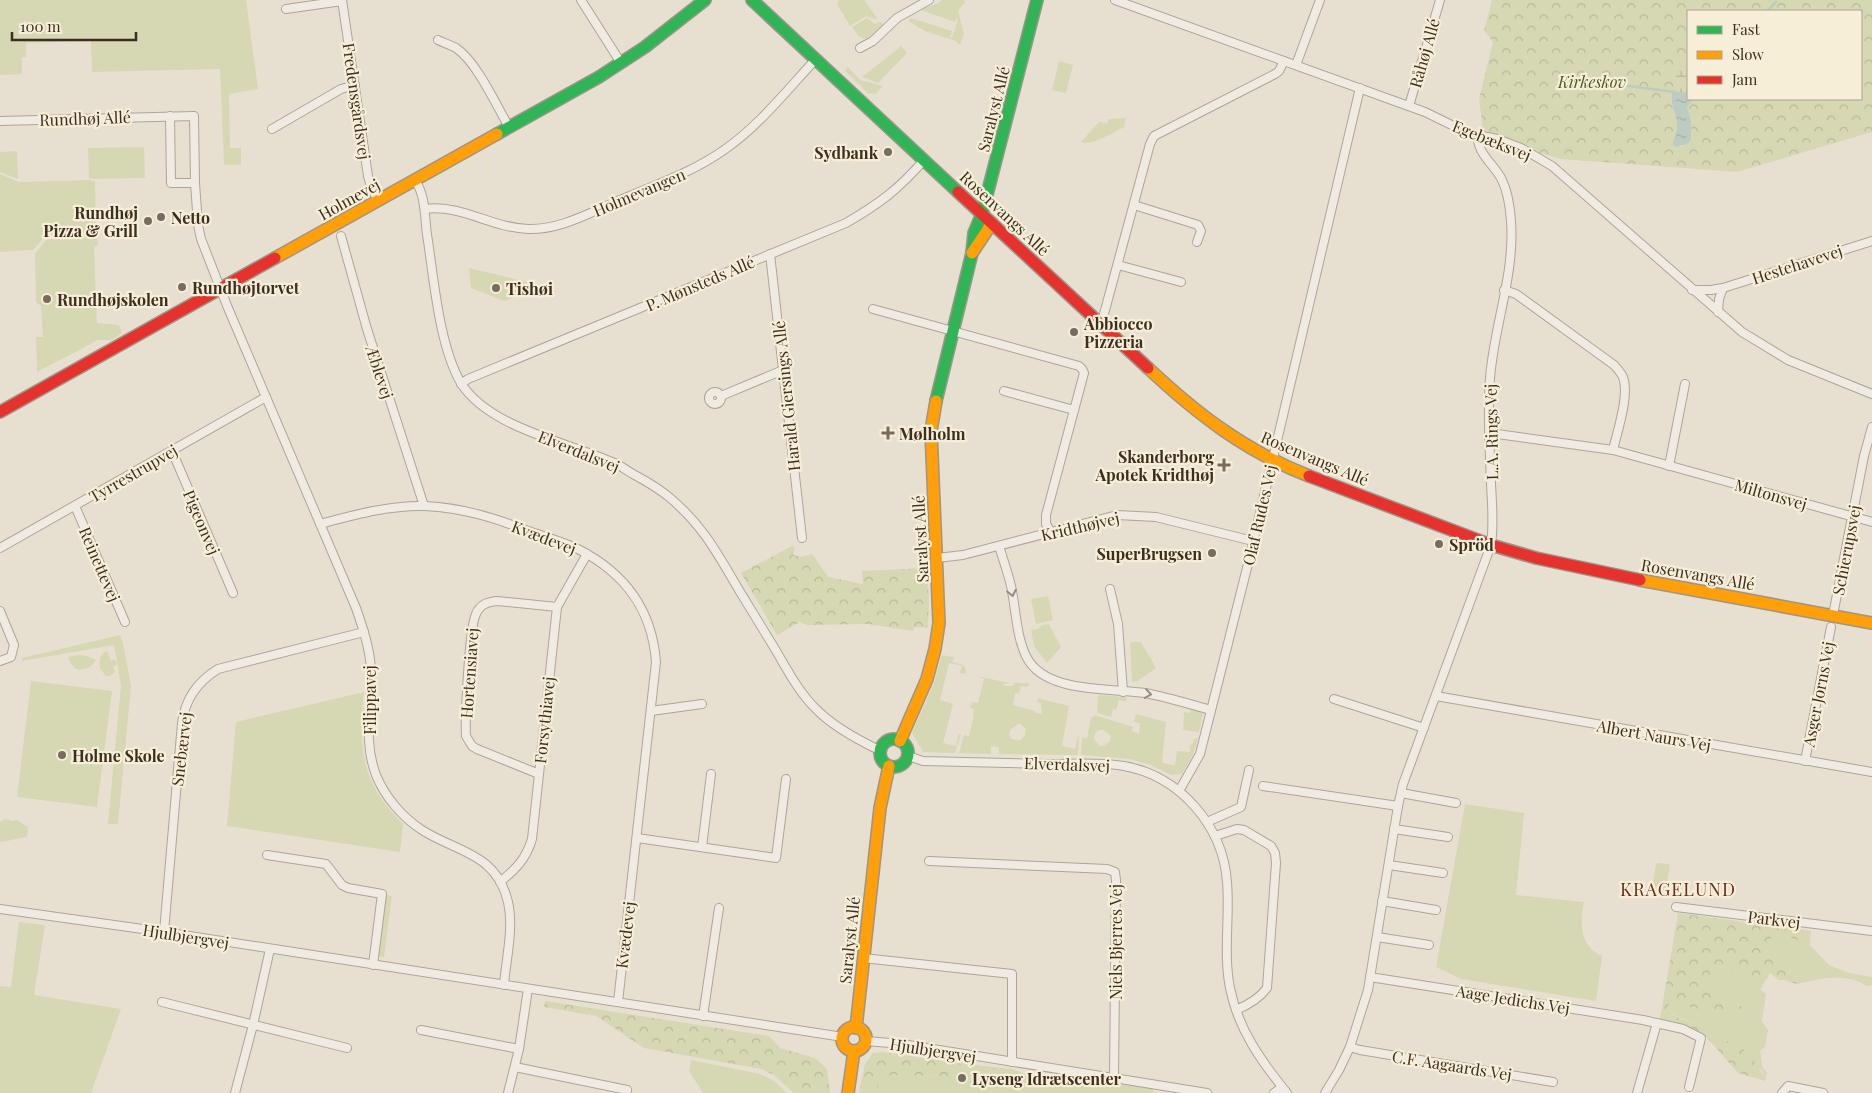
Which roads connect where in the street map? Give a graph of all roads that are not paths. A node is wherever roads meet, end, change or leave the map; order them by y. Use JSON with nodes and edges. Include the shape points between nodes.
{"nodes":[{"id":1,"x":342,"y":0,"type":"edge"},
{"id":2,"x":581,"y":0,"type":"edge"},
{"id":3,"x":705,"y":0,"type":"edge"},
{"id":4,"x":752,"y":0,"type":"edge"},
{"id":5,"x":929,"y":0,"type":"edge"},
{"id":6,"x":1037,"y":0,"type":"edge"},
{"id":7,"x":1115,"y":0,"type":"edge"},
{"id":8,"x":1320,"y":0,"type":"edge"},
{"id":9,"x":1440,"y":0,"type":"edge"},
{"id":10,"x":286,"y":9,"type":"dead end"},
{"id":11,"x":438,"y":40,"type":"dead end"},
{"id":12,"x":860,"y":48,"type":"dead end"},
{"id":13,"x":816,"y":59,"type":"junction"},
{"id":14,"x":1284,"y":61,"type":"junction"},
{"id":15,"x":621,"y":63,"type":"junction"},
{"id":16,"x":1296,"y":65,"type":"junction"},
{"id":17,"x":355,"y":85,"type":"junction"},
{"id":18,"x":1360,"y":88,"type":"junction"},
{"id":19,"x":1409,"y":106,"type":"junction"},
{"id":20,"x":170,"y":116,"type":"junction"},
{"id":21,"x":0,"y":121,"type":"edge"},
{"id":22,"x":509,"y":127,"type":"junction"},
{"id":23,"x":272,"y":129,"type":"dead end"},
{"id":24,"x":1478,"y":135,"type":"junction"},
{"id":25,"x":924,"y":160,"type":"junction"},
{"id":26,"x":415,"y":180,"type":"junction"},
{"id":27,"x":195,"y":182,"type":"junction"},
{"id":28,"x":378,"y":201,"type":"junction"},
{"id":29,"x":1134,"y":206,"type":"junction"},
{"id":30,"x":425,"y":209,"type":"junction"},
{"id":31,"x":982,"y":214,"type":"junction"},
{"id":32,"x":992,"y":223,"type":"junction"},
{"id":33,"x":341,"y":236,"type":"dead end"},
{"id":34,"x":1872,"y":241,"type":"edge"},
{"id":35,"x":1197,"y":242,"type":"dead end"},
{"id":36,"x":972,"y":253,"type":"junction"},
{"id":37,"x":770,"y":254,"type":"junction"},
{"id":38,"x":1118,"y":265,"type":"junction"},
{"id":39,"x":1181,"y":282,"type":"dead end"},
{"id":40,"x":1723,"y":288,"type":"junction"},
{"id":41,"x":221,"y":289,"type":"junction"},
{"id":42,"x":1504,"y":290,"type":"junction"},
{"id":43,"x":1692,"y":290,"type":"junction"},
{"id":44,"x":873,"y":309,"type":"dead end"},
{"id":45,"x":1718,"y":312,"type":"junction"},
{"id":46,"x":1101,"y":324,"type":"junction"},
{"id":47,"x":953,"y":331,"type":"junction"},
{"id":48,"x":783,"y":370,"type":"junction"},
{"id":49,"x":462,"y":384,"type":"junction"},
{"id":50,"x":1685,"y":384,"type":"dead end"},
{"id":51,"x":1004,"y":390,"type":"dead end"},
{"id":52,"x":1872,"y":394,"type":"edge"},
{"id":53,"x":721,"y":396,"type":"dead end"},
{"id":54,"x":266,"y":397,"type":"junction"},
{"id":55,"x":1074,"y":410,"type":"junction"},
{"id":56,"x":0,"y":412,"type":"edge"},
{"id":57,"x":1872,"y":427,"type":"edge"},
{"id":58,"x":1490,"y":433,"type":"junction"},
{"id":59,"x":1613,"y":450,"type":"junction"},
{"id":60,"x":172,"y":451,"type":"junction"},
{"id":61,"x":1272,"y":460,"type":"junction"},
{"id":62,"x":1669,"y":466,"type":"junction"},
{"id":63,"x":75,"y":506,"type":"junction"},
{"id":64,"x":424,"y":506,"type":"junction"},
{"id":65,"x":1853,"y":518,"type":"junction"},
{"id":66,"x":1872,"y":522,"type":"edge"},
{"id":67,"x":320,"y":524,"type":"junction"},
{"id":68,"x":1052,"y":532,"type":"junction"},
{"id":69,"x":802,"y":538,"type":"dead end"},
{"id":70,"x":1253,"y":541,"type":"junction"},
{"id":71,"x":1491,"y":545,"type":"junction"},
{"id":72,"x":999,"y":546,"type":"junction"},
{"id":73,"x":0,"y":548,"type":"edge"},
{"id":74,"x":587,"y":554,"type":"junction"},
{"id":75,"x":937,"y":558,"type":"junction"},
{"id":76,"x":1110,"y":589,"type":"dead end"},
{"id":77,"x":233,"y":593,"type":"dead end"},
{"id":78,"x":557,"y":607,"type":"junction"},
{"id":79,"x":0,"y":611,"type":"edge"},
{"id":80,"x":1832,"y":621,"type":"junction"},
{"id":81,"x":125,"y":622,"type":"dead end"},
{"id":82,"x":1872,"y":623,"type":"edge"},
{"id":83,"x":364,"y":632,"type":"junction"},
{"id":84,"x":0,"y":661,"type":"edge"},
{"id":85,"x":1122,"y":692,"type":"junction"},
{"id":86,"x":1436,"y":696,"type":"junction"},
{"id":87,"x":1334,"y":700,"type":"dead end"},
{"id":88,"x":702,"y":704,"type":"dead end"},
{"id":89,"x":1211,"y":710,"type":"junction"},
{"id":90,"x":651,"y":711,"type":"junction"},
{"id":91,"x":1424,"y":728,"type":"junction"},
{"id":92,"x":900,"y":741,"type":"junction"},
{"id":93,"x":880,"y":751,"type":"junction"},
{"id":94,"x":908,"y":756,"type":"junction"},
{"id":95,"x":1805,"y":761,"type":"junction"},
{"id":96,"x":889,"y":766,"type":"junction"},
{"id":97,"x":1249,"y":770,"type":"dead end"},
{"id":98,"x":1872,"y":772,"type":"edge"},
{"id":99,"x":539,"y":774,"type":"junction"},
{"id":100,"x":711,"y":774,"type":"dead end"},
{"id":101,"x":786,"y":779,"type":"dead end"},
{"id":102,"x":1263,"y":786,"type":"dead end"},
{"id":103,"x":1179,"y":791,"type":"junction"},
{"id":104,"x":1401,"y":793,"type":"junction"},
{"id":105,"x":1456,"y":803,"type":"dead end"},
{"id":106,"x":1398,"y":806,"type":"junction"},
{"id":107,"x":1207,"y":822,"type":"junction"},
{"id":108,"x":1394,"y":829,"type":"junction"},
{"id":109,"x":1215,"y":836,"type":"junction"},
{"id":110,"x":1448,"y":837,"type":"dead end"},
{"id":111,"x":637,"y":838,"type":"junction"},
{"id":112,"x":702,"y":847,"type":"junction"},
{"id":113,"x":267,"y":854,"type":"dead end"},
{"id":114,"x":929,"y":861,"type":"dead end"},
{"id":115,"x":1388,"y":865,"type":"junction"},
{"id":116,"x":1443,"y":874,"type":"dead end"},
{"id":117,"x":500,"y":882,"type":"junction"},
{"id":118,"x":1382,"y":901,"type":"junction"},
{"id":119,"x":1676,"y":907,"type":"dead end"},
{"id":120,"x":718,"y":908,"type":"dead end"},
{"id":121,"x":0,"y":909,"type":"edge"},
{"id":122,"x":1436,"y":910,"type":"dead end"},
{"id":123,"x":1872,"y":931,"type":"edge"},
{"id":124,"x":164,"y":932,"type":"junction"},
{"id":125,"x":1376,"y":937,"type":"junction"},
{"id":126,"x":1429,"y":945,"type":"dead end"},
{"id":127,"x":270,"y":949,"type":"junction"},
{"id":128,"x":863,"y":958,"type":"junction"},
{"id":129,"x":373,"y":965,"type":"junction"},
{"id":130,"x":1370,"y":977,"type":"junction"},
{"id":131,"x":504,"y":985,"type":"junction"},
{"id":132,"x":528,"y":988,"type":"junction"},
{"id":133,"x":162,"y":1002,"type":"dead end"},
{"id":134,"x":618,"y":1002,"type":"junction"},
{"id":135,"x":1236,"y":1010,"type":"junction"},
{"id":136,"x":703,"y":1016,"type":"junction"},
{"id":137,"x":1656,"y":1023,"type":"junction"},
{"id":138,"x":253,"y":1025,"type":"junction"},
{"id":139,"x":856,"y":1028,"type":"junction"},
{"id":140,"x":421,"y":1030,"type":"dead end"},
{"id":141,"x":843,"y":1037,"type":"junction"},
{"id":142,"x":866,"y":1041,"type":"junction"},
{"id":143,"x":1350,"y":1047,"type":"junction"},
{"id":144,"x":346,"y":1048,"type":"dead end"},
{"id":145,"x":519,"y":1049,"type":"junction"},
{"id":146,"x":854,"y":1051,"type":"junction"},
{"id":147,"x":1012,"y":1062,"type":"junction"},
{"id":148,"x":514,"y":1067,"type":"junction"},
{"id":149,"x":1114,"y":1078,"type":"junction"},
{"id":150,"x":1553,"y":1082,"type":"dead end"},
{"id":151,"x":1689,"y":1087,"type":"dead end"},
{"id":152,"x":1328,"y":1089,"type":"edge"},
{"id":153,"x":627,"y":1090,"type":"dead end"},
{"id":154,"x":1285,"y":1092,"type":"edge"},
{"id":155,"x":235,"y":1093,"type":"edge"},
{"id":156,"x":508,"y":1093,"type":"edge"},
{"id":157,"x":848,"y":1093,"type":"edge"},
{"id":158,"x":1207,"y":1093,"type":"edge"},
{"id":159,"x":1274,"y":1093,"type":"edge"},
{"id":160,"x":1318,"y":1093,"type":"edge"},
{"id":161,"x":1636,"y":1093,"type":"edge"},
{"id":162,"x":1782,"y":1093,"type":"edge"},
{"id":163,"x":1823,"y":1093,"type":"edge"}],
"edges":[{"from":1,"to":10,"type":"street"},
{"from":1,"to":17,"type":"street","name":"Fredensgårdsvej"},
{"from":2,"to":15,"type":"street"},
{"from":3,"to":15,"type":"street","name":"Holmevej"},
{"from":4,"to":13,"type":"street","name":"Rosenvangs Allé"},
{"from":5,"to":12,"type":"street","via":[[897,18],[873,41]]},
{"from":6,"to":31,"type":"street","name":"Saralyst Allé"},
{"from":7,"to":14,"type":"street","name":"Egebæksvej"},
{"from":8,"to":16,"type":"street"},
{"from":9,"to":19,"type":"street","name":"Råhøj Allé"},
{"from":11,"to":22,"type":"street","via":[[455,48],[474,67]]},
{"from":13,"to":25,"type":"street","name":"Rosenvangs Allé"},
{"from":13,"to":30,"type":"street","name":"Holmevangen","via":[[754,124],[725,149],[695,167],[570,221],[528,229],[449,210]]},
{"from":14,"to":16,"type":"street","name":"Egebæksvej"},
{"from":14,"to":29,"type":"street","via":[[1275,74],[1154,136]]},
{"from":15,"to":22,"type":"street","name":"Holmevej"},
{"from":16,"to":18,"type":"street","name":"Egebæksvej"},
{"from":17,"to":23,"type":"street","via":[[341,89]]},
{"from":17,"to":28,"type":"street","name":"Fredensgårdsvej","via":[[368,176]]},
{"from":18,"to":19,"type":"street","name":"Egebæksvej"},
{"from":18,"to":61,"type":"street","name":"Olaf Rudes Vej"},
{"from":19,"to":24,"type":"street","name":"Egebæksvej"},
{"from":20,"to":21,"type":"street","name":"Rundhøj Allé"},
{"from":20,"to":27,"type":"street","name":"Rundhøj Allé","via":[[194,116]]},
{"from":20,"to":27,"type":"street","via":[[171,183]]},
{"from":22,"to":26,"type":"street","name":"Holmevej"},
{"from":24,"to":42,"type":"street","name":"L.A. Rings Vej","via":[[1479,149],[1503,181],[1509,203],[1510,245]]},
{"from":24,"to":43,"type":"street","name":"Egebæksvej","via":[[1521,148],[1552,166]]},
{"from":25,"to":31,"type":"street","name":"Rosenvangs Allé"},
{"from":25,"to":37,"type":"street","name":"P. Mønsteds Allé","via":[[881,202],[846,223]]},
{"from":26,"to":28,"type":"street","name":"Holmevej"},
{"from":26,"to":30,"type":"street","name":"Elverdalsvej"},
{"from":27,"to":41,"type":"street","name":"Rundhøj Allé","via":[[201,239]]},
{"from":28,"to":41,"type":"street","name":"Holmevej"},
{"from":29,"to":35,"type":"street","via":[[1198,225],[1201,231]]},
{"from":29,"to":38,"type":"street"},
{"from":30,"to":49,"type":"street","name":"Elverdalsvej","via":[[427,240],[444,336],[453,369]]},
{"from":31,"to":32,"type":"street","name":"Rosenvangs Allé"},
{"from":31,"to":36,"type":"street","name":"Saralyst Allé","via":[[976,224]]},
{"from":32,"to":36,"type":"street","name":"Saralyst Allé"},
{"from":32,"to":46,"type":"street","name":"Rosenvangs Allé"},
{"from":33,"to":64,"type":"street","name":"Æblevej"},
{"from":34,"to":40,"type":"street","name":"Hestehavevej"},
{"from":36,"to":47,"type":"street","name":"Saralyst Allé"},
{"from":37,"to":48,"type":"street","name":"Harald Giersings Allé"},
{"from":37,"to":49,"type":"street","name":"P. Mønsteds Allé"},
{"from":38,"to":39,"type":"street"},
{"from":38,"to":46,"type":"street"},
{"from":40,"to":43,"type":"street","name":"Hestehavevej"},
{"from":40,"to":45,"type":"street"},
{"from":41,"to":54,"type":"street","name":"Filippavej"},
{"from":41,"to":56,"type":"street","name":"Holmevej"},
{"from":42,"to":58,"type":"street","name":"L.A. Rings Vej","via":[[1490,376]]},
{"from":42,"to":59,"type":"street","via":[[1516,294],[1622,375],[1624,397]]},
{"from":43,"to":45,"type":"street","name":"Egebæksvej"},
{"from":44,"to":47,"type":"street"},
{"from":45,"to":52,"type":"street","name":"Egebæksvej","via":[[1769,350]]},
{"from":46,"to":61,"type":"street","name":"Rosenvangs Allé","via":[[1204,418]]},
{"from":47,"to":55,"type":"street","via":[[1079,366],[1084,373]]},
{"from":47,"to":75,"type":"street","name":"Saralyst Allé","via":[[936,396],[931,431]]},
{"from":48,"to":53,"type":"street"},
{"from":48,"to":69,"type":"street","name":"Harald Giersings Allé"},
{"from":49,"to":93,"type":"street","name":"Elverdalsvej","via":[[480,404],[513,424],[615,463],[669,498],[718,551],[791,676],[815,708],[831,722]]},
{"from":50,"to":62,"type":"street"},
{"from":51,"to":55,"type":"street"},
{"from":54,"to":60,"type":"street","name":"Tyrrestrupvej"},
{"from":54,"to":67,"type":"street","name":"Filippavej"},
{"from":55,"to":68,"type":"street","via":[[1046,515],[1046,524]]},
{"from":57,"to":65,"type":"street","name":"Schierupsvej"},
{"from":58,"to":59,"type":"street","name":"Miltonsvej"},
{"from":58,"to":71,"type":"street","name":"L.A. Rings Vej"},
{"from":59,"to":62,"type":"street","name":"Miltonsvej"},
{"from":60,"to":63,"type":"street","name":"Tyrrestrupvej"},
{"from":60,"to":77,"type":"street","name":"Pigeonvej"},
{"from":61,"to":70,"type":"street","name":"Olaf Rudes Vej"},
{"from":61,"to":71,"type":"street","name":"Rosenvangs Allé"},
{"from":62,"to":65,"type":"street","name":"Miltonsvej"},
{"from":63,"to":73,"type":"street","name":"Tyrrestrupvej"},
{"from":63,"to":81,"type":"street","name":"Reinettevej"},
{"from":64,"to":67,"type":"street","name":"Kvædevej","via":[[381,510]]},
{"from":64,"to":74,"type":"street","name":"Kvædevej","via":[[477,513]]},
{"from":65,"to":66,"type":"street","name":"Miltonsvej"},
{"from":65,"to":80,"type":"street","name":"Schierupsvej"},
{"from":67,"to":83,"type":"street","name":"Filippavej"},
{"from":68,"to":70,"type":"street","name":"Kridthøjvej","via":[[1104,517],[1130,514],[1156,517]]},
{"from":68,"to":72,"type":"street","name":"Kridthøjvej"},
{"from":70,"to":89,"type":"street","name":"Olaf Rudes Vej"},
{"from":71,"to":80,"type":"street","name":"Rosenvangs Allé","via":[[1606,574]]},
{"from":71,"to":86,"type":"street","name":"L.A. Rings Vej"},
{"from":72,"to":75,"type":"street","name":"Kridthøjvej"},
{"from":72,"to":85,"type":"street","one_way":true,"via":[[1027,659],[1051,678],[1064,683],[1086,689]]},
{"from":74,"to":78,"type":"street","name":"Forsythiavej"},
{"from":74,"to":90,"type":"street","name":"Kvædevej","via":[[628,588],[651,629],[656,662]]},
{"from":75,"to":92,"type":"street","name":"Saralyst Allé","via":[[939,623],[935,649],[927,679]]},
{"from":76,"to":85,"type":"street","via":[[1118,624]]},
{"from":78,"to":99,"type":"street","name":"Forsythiavej"},
{"from":78,"to":99,"type":"street","name":"Hortensiavej","via":[[489,602],[478,610],[472,628],[466,736],[477,749]]},
{"from":79,"to":84,"type":"street","via":[[14,649],[11,657]]},
{"from":80,"to":82,"type":"street","name":"Rosenvangs Allé"},
{"from":80,"to":95,"type":"street","name":"Asger Jorns Vej"},
{"from":83,"to":117,"type":"street","name":"Filippavej","via":[[371,670],[370,757],[377,777],[392,804],[405,817],[422,830],[470,853]]},
{"from":83,"to":124,"type":"street","name":"Snebærvej","via":[[224,667],[207,676],[192,692],[182,724]]},
{"from":85,"to":89,"type":"street","one_way":true,"via":[[1160,696]]},
{"from":86,"to":91,"type":"street","name":"L.A. Rings Vej"},
{"from":86,"to":95,"type":"street","name":"Albert Naurs Vej"},
{"from":87,"to":91,"type":"street"},
{"from":88,"to":90,"type":"street"},
{"from":89,"to":103,"type":"street","name":"Olaf Rudes Vej","via":[[1200,754]]},
{"from":90,"to":111,"type":"street","name":"Kvædevej"},
{"from":91,"to":104,"type":"street","name":"L.A. Rings Vej"},
{"from":92,"to":93,"type":"street","via":[[890,740]]},
{"from":92,"to":94,"type":"street"},
{"from":93,"to":96,"type":"street","via":[[882,760]]},
{"from":94,"to":96,"type":"street","via":[[898,767]]},
{"from":94,"to":103,"type":"street","name":"Elverdalsvej","via":[[924,761],[1124,766],[1157,777]]},
{"from":95,"to":98,"type":"street","name":"Albert Naurs Vej"},
{"from":96,"to":128,"type":"street","name":"Saralyst Allé","via":[[880,808]]},
{"from":97,"to":107,"type":"street","via":[[1241,807]]},
{"from":99,"to":117,"type":"street","name":"Forsythiavej","via":[[532,839],[519,866]]},
{"from":100,"to":112,"type":"street"},
{"from":101,"to":112,"type":"street","via":[[776,858]]},
{"from":102,"to":106,"type":"street"},
{"from":103,"to":107,"type":"street","name":"Elverdalsvej"},
{"from":104,"to":105,"type":"street"},
{"from":104,"to":106,"type":"street","name":"L.A. Rings Vej"},
{"from":106,"to":108,"type":"street","name":"L.A. Rings Vej"},
{"from":107,"to":109,"type":"street","name":"Elverdalsvej"},
{"from":108,"to":110,"type":"street"},
{"from":108,"to":115,"type":"street","name":"L.A. Rings Vej"},
{"from":109,"to":135,"type":"street","name":"Elverdalsvej","via":[[1228,882],[1227,967]]},
{"from":109,"to":135,"type":"street","via":[[1244,830],[1270,846],[1275,853],[1267,988],[1258,998]]},
{"from":111,"to":112,"type":"street"},
{"from":111,"to":134,"type":"street","name":"Kvædevej"},
{"from":113,"to":129,"type":"street","via":[[326,864],[342,885],[382,894]]},
{"from":114,"to":149,"type":"street","name":"Niels Bjerres Vej","via":[[1107,869],[1115,872]]},
{"from":115,"to":116,"type":"street"},
{"from":115,"to":118,"type":"street","name":"L.A. Rings Vej"},
{"from":117,"to":131,"type":"street","name":"Filippavej","via":[[508,902],[510,921]]},
{"from":118,"to":122,"type":"street"},
{"from":118,"to":125,"type":"street","name":"L.A. Rings Vej"},
{"from":119,"to":123,"type":"street","name":"Parkvej"},
{"from":120,"to":136,"type":"street"},
{"from":121,"to":124,"type":"street","name":"Hjulbjergvej"},
{"from":124,"to":127,"type":"street","name":"Hjulbjergvej"},
{"from":125,"to":126,"type":"street"},
{"from":125,"to":130,"type":"street","name":"L.A. Rings Vej"},
{"from":127,"to":129,"type":"street","name":"Hjulbjergvej"},
{"from":127,"to":138,"type":"street"},
{"from":128,"to":139,"type":"street","name":"Saralyst Allé"},
{"from":128,"to":147,"type":"street","via":[[1012,974]]},
{"from":129,"to":131,"type":"street","name":"Hjulbjergvej"},
{"from":130,"to":137,"type":"street","name":"Aage Jedichs Vej"},
{"from":130,"to":143,"type":"street","name":"L.A. Rings Vej"},
{"from":131,"to":132,"type":"street","name":"Hjulbjergvej"},
{"from":132,"to":134,"type":"street","name":"Hjulbjergvej"},
{"from":132,"to":145,"type":"street"},
{"from":133,"to":138,"type":"street"},
{"from":134,"to":136,"type":"street","name":"Hjulbjergvej"},
{"from":135,"to":154,"type":"street","name":"Elverdalsvej","via":[[1248,1040]]},
{"from":136,"to":141,"type":"street","name":"Hjulbjergvej"},
{"from":137,"to":151,"type":"street","name":"Aage Jedichs Vej","via":[[1682,1029],[1701,1038]]},
{"from":137,"to":161,"type":"street"},
{"from":138,"to":144,"type":"street"},
{"from":138,"to":155,"type":"street"},
{"from":139,"to":141,"type":"street","via":[[849,1029]]},
{"from":139,"to":142,"type":"street","via":[[862,1031]]},
{"from":140,"to":145,"type":"street"},
{"from":141,"to":146,"type":"street","via":[[845,1046]]},
{"from":142,"to":146,"type":"street","via":[[863,1047]]},
{"from":142,"to":147,"type":"street","name":"Hjulbjergvej"},
{"from":143,"to":150,"type":"street","name":"C.F. Aagaards Vej"},
{"from":143,"to":152,"type":"street","name":"L.A. Rings Vej"},
{"from":145,"to":148,"type":"street"},
{"from":146,"to":157,"type":"street"},
{"from":147,"to":149,"type":"street","name":"Hjulbjergvej"},
{"from":148,"to":153,"type":"street"},
{"from":148,"to":156,"type":"street"},
{"from":149,"to":158,"type":"street","name":"Hjulbjergvej"},
{"from":152,"to":160,"type":"street","name":"L.A. Rings Vej"},
{"from":154,"to":159,"type":"street","via":[[1278,1090]]},
{"from":162,"to":163,"type":"street","via":[[1788,1086]]}]}
